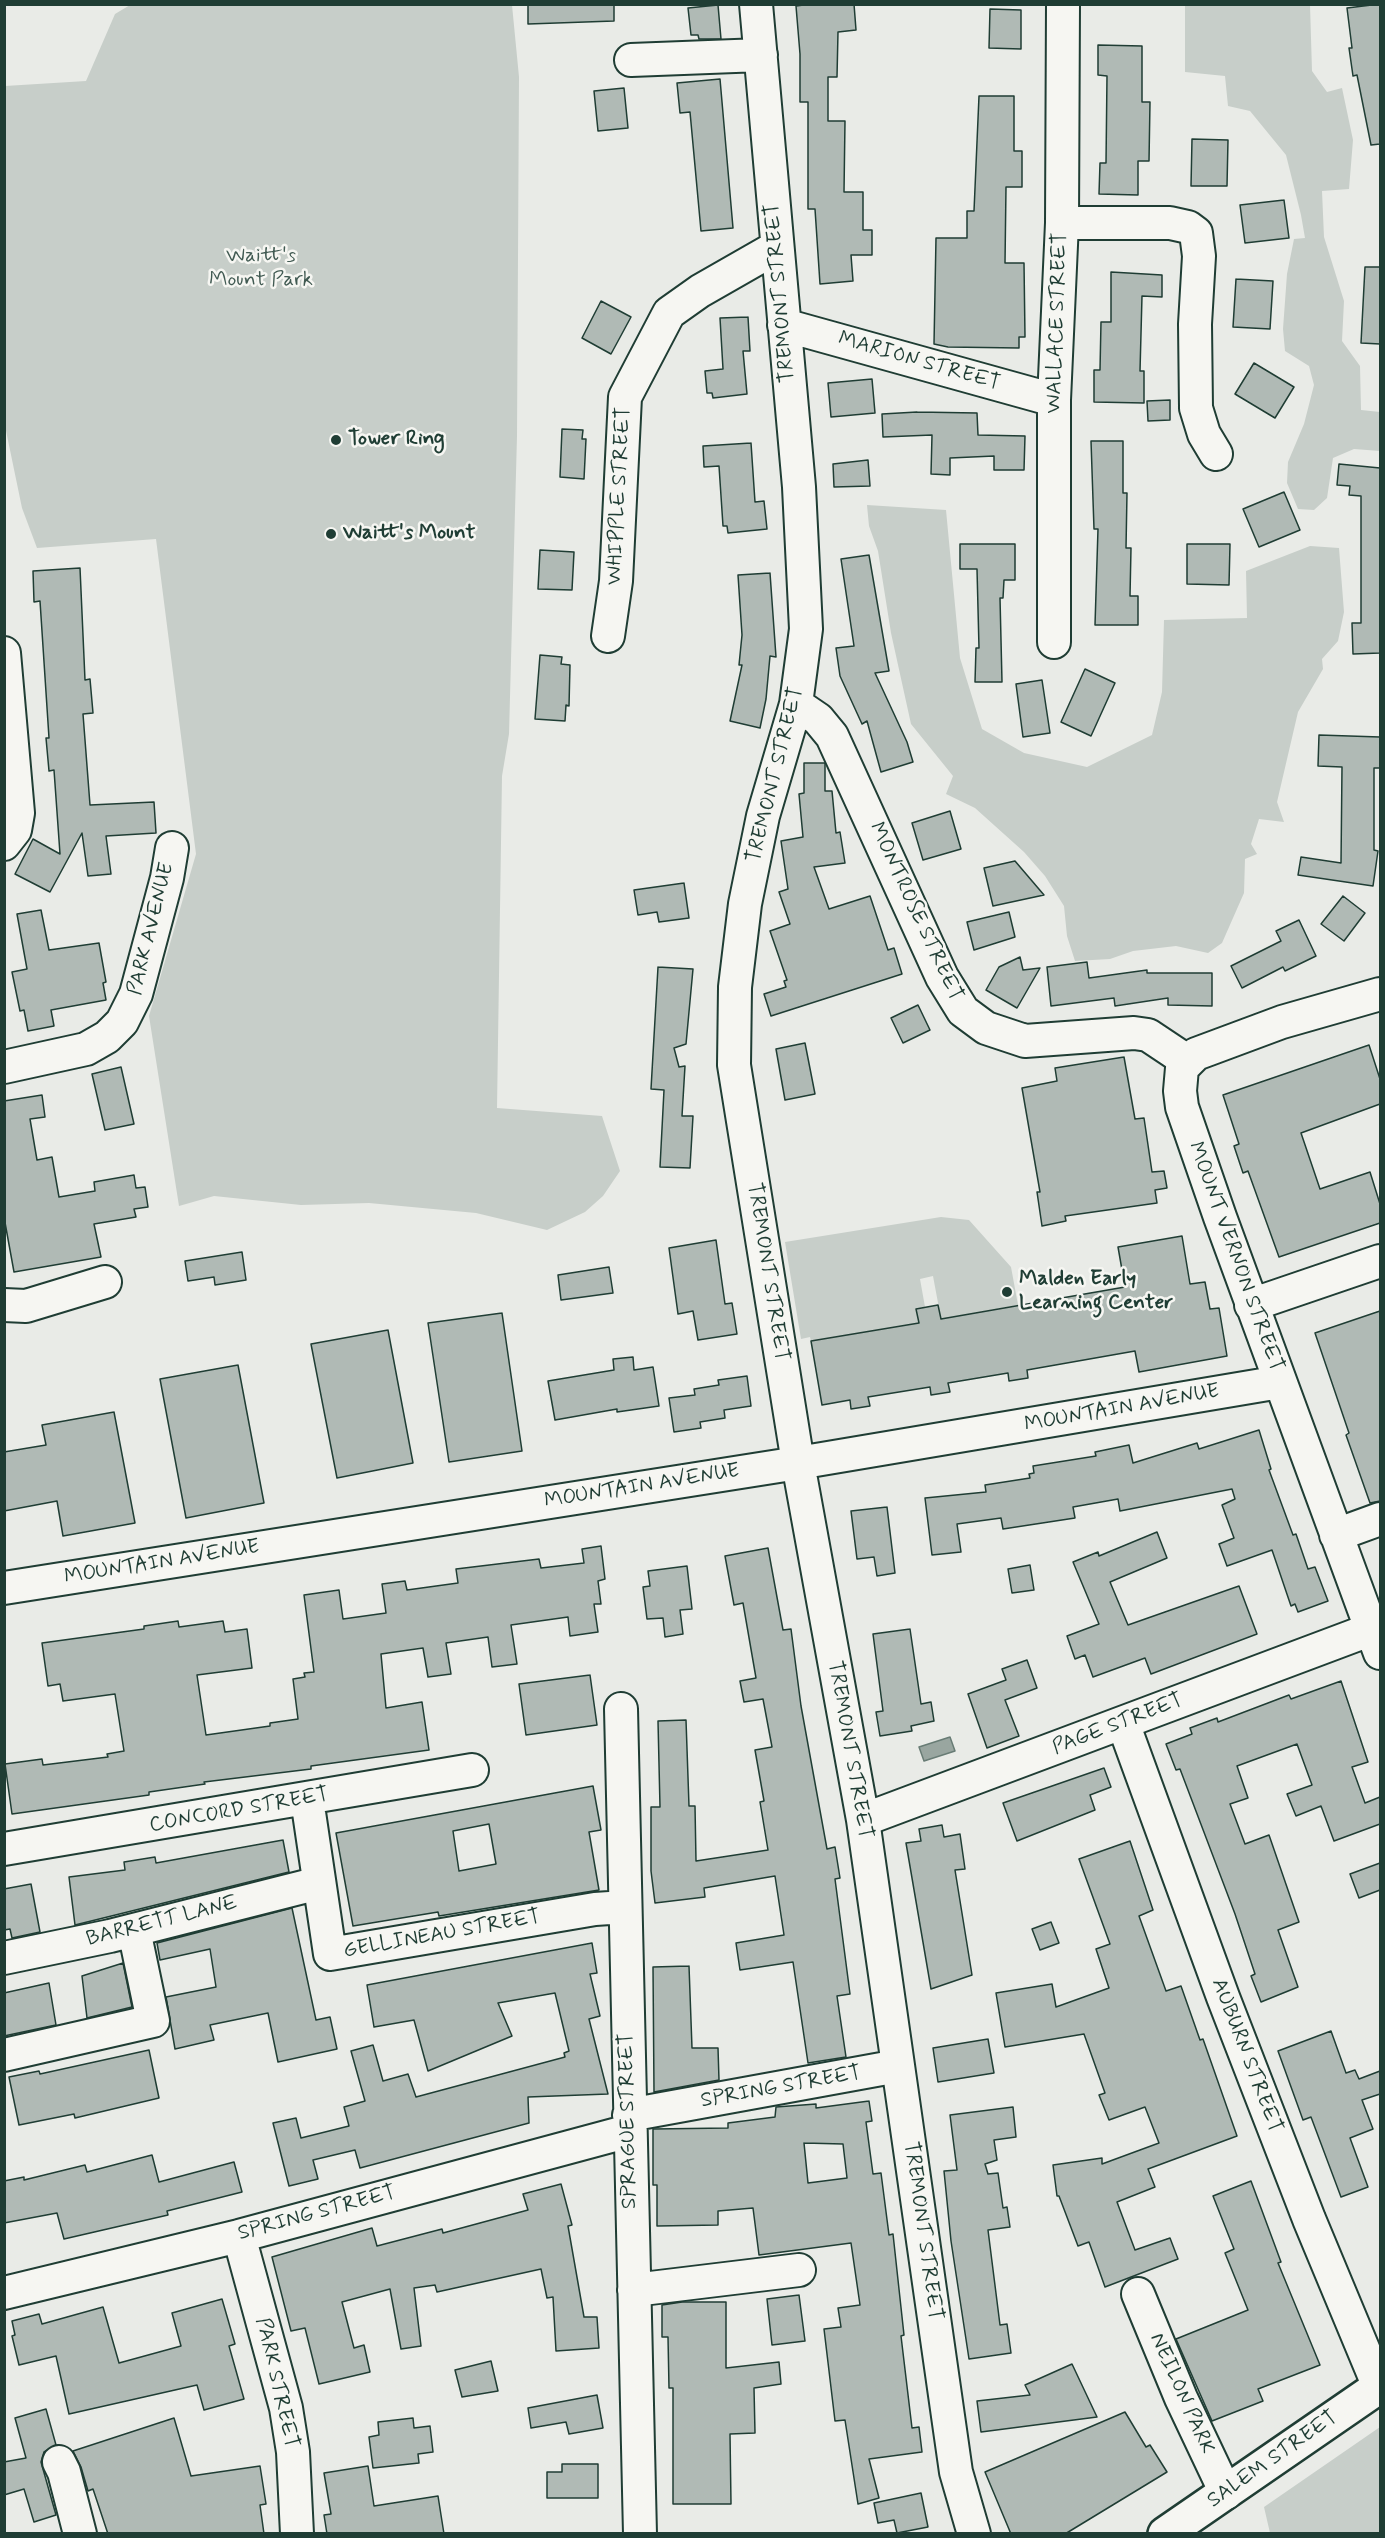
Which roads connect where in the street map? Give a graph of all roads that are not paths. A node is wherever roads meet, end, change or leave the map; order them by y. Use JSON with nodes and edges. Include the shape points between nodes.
{"nodes":[{"id":1,"x":756,"y":4,"type":"edge"},
{"id":2,"x":1063,"y":4,"type":"edge"},
{"id":3,"x":761,"y":55,"type":"junction"},
{"id":4,"x":631,"y":60,"type":"dead end"},
{"id":5,"x":1062,"y":223,"type":"junction"},
{"id":6,"x":777,"y":246,"type":"junction"},
{"id":7,"x":784,"y":325,"type":"junction"},
{"id":8,"x":1054,"y":400,"type":"junction"},
{"id":9,"x":1216,"y":454,"type":"dead end"},
{"id":10,"x":608,"y":636,"type":"dead end"},
{"id":11,"x":1054,"y":642,"type":"dead end"},
{"id":12,"x":4,"y":653,"type":"edge"},
{"id":13,"x":796,"y":704,"type":"junction"},
{"id":14,"x":4,"y":844,"type":"edge"},
{"id":15,"x":172,"y":848,"type":"dead end"},
{"id":16,"x":1376,"y":990,"type":"edge"},
{"id":17,"x":1187,"y":1061,"type":"junction"},
{"id":18,"x":4,"y":1067,"type":"edge"},
{"id":19,"x":1380,"y":1261,"type":"edge"},
{"id":20,"x":105,"y":1282,"type":"dead end"},
{"id":21,"x":4,"y":1305,"type":"edge"},
{"id":22,"x":1251,"y":1305,"type":"junction"},
{"id":23,"x":1280,"y":1383,"type":"junction"},
{"id":24,"x":798,"y":1463,"type":"junction"},
{"id":25,"x":1380,"y":1519,"type":"edge"},
{"id":26,"x":1336,"y":1535,"type":"junction"},
{"id":27,"x":4,"y":1588,"type":"edge"},
{"id":28,"x":1376,"y":1641,"type":"edge"},
{"id":29,"x":621,"y":1709,"type":"dead end"},
{"id":30,"x":1123,"y":1723,"type":"junction"},
{"id":31,"x":472,"y":1770,"type":"dead end"},
{"id":32,"x":307,"y":1799,"type":"junction"},
{"id":33,"x":863,"y":1820,"type":"junction"},
{"id":34,"x":4,"y":1849,"type":"edge"},
{"id":35,"x":319,"y":1883,"type":"junction"},
{"id":36,"x":625,"y":1907,"type":"junction"},
{"id":37,"x":134,"y":1930,"type":"junction"},
{"id":38,"x":4,"y":1958,"type":"edge"},
{"id":39,"x":4,"y":2055,"type":"edge"},
{"id":40,"x":898,"y":2067,"type":"junction"},
{"id":41,"x":629,"y":2123,"type":"junction"},
{"id":42,"x":239,"y":2236,"type":"junction"},
{"id":43,"x":799,"y":2270,"type":"dead end"},
{"id":44,"x":634,"y":2290,"type":"junction"},
{"id":45,"x":4,"y":2293,"type":"edge"},
{"id":46,"x":1138,"y":2294,"type":"dead end"},
{"id":47,"x":1380,"y":2386,"type":"edge"},
{"id":48,"x":59,"y":2462,"type":"dead end"},
{"id":49,"x":1226,"y":2493,"type":"junction"},
{"id":50,"x":80,"y":2534,"type":"edge"},
{"id":51,"x":297,"y":2534,"type":"edge"},
{"id":52,"x":640,"y":2534,"type":"edge"},
{"id":53,"x":974,"y":2534,"type":"edge"},
{"id":54,"x":1165,"y":2534,"type":"edge"}],
"edges":[{"from":1,"to":3,"type":"street","name":"TREMONT STREET"},
{"from":2,"to":5,"type":"street","name":"WALLACE STREET"},
{"from":3,"to":4,"type":"street"},
{"from":3,"to":6,"type":"street","name":"TREMONT STREET"},
{"from":5,"to":8,"type":"street","name":"WALLACE STREET"},
{"from":5,"to":9,"type":"street","via":[[1170,223],[1196,233],[1196,408],[1204,434]]},
{"from":6,"to":7,"type":"street","name":"TREMONT STREET"},
{"from":6,"to":10,"type":"street","name":"WHIPPLE STREET","via":[[669,313],[626,398],[615,599]]},
{"from":7,"to":8,"type":"street","name":"MARION STREET"},
{"from":7,"to":13,"type":"street","name":"TREMONT STREET","via":[[805,572],[806,629]]},
{"from":8,"to":11,"type":"street","name":"WALLACE STREET"},
{"from":12,"to":14,"type":"street","via":[[18,813],[15,830]]},
{"from":13,"to":17,"type":"street","name":"MONTROSE STREET","via":[[818,719],[832,736],[942,977],[963,1011],[986,1028],[1025,1041],[1148,1035]]},
{"from":13,"to":24,"type":"street","name":"TREMONT STREET","via":[[763,816],[745,904],[735,987],[733,1047]]},
{"from":15,"to":18,"type":"street","name":"PARK AVENUE","via":[[136,994],[122,1022],[86,1049]]},
{"from":16,"to":17,"type":"street","via":[[1196,1054]]},
{"from":17,"to":22,"type":"street","name":"MOUNT VERNON STREET","via":[[1181,1076],[1182,1107]]},
{"from":19,"to":22,"type":"street"},
{"from":20,"to":21,"type":"street","via":[[26,1306]]},
{"from":22,"to":23,"type":"street","name":"MOUNT VERNON STREET"},
{"from":23,"to":24,"type":"street","name":"MOUNTAIN AVENUE"},
{"from":23,"to":26,"type":"street","name":"MOUNT VERNON STREET"},
{"from":24,"to":27,"type":"street","name":"MOUNTAIN AVENUE"},
{"from":24,"to":33,"type":"street","name":"TREMONT STREET"},
{"from":25,"to":26,"type":"street"},
{"from":26,"to":28,"type":"street","name":"MOUNT VERNON STREET"},
{"from":28,"to":30,"type":"street","name":"PAGE STREET"},
{"from":29,"to":36,"type":"street","name":"SPRAGUE STREET"},
{"from":30,"to":33,"type":"street","name":"PAGE STREET"},
{"from":30,"to":47,"type":"street","name":"AUBURN STREET","via":[[1304,2208]]},
{"from":31,"to":32,"type":"street","name":"CONCORD STREET"},
{"from":32,"to":34,"type":"street","name":"CONCORD STREET"},
{"from":32,"to":35,"type":"street"},
{"from":33,"to":40,"type":"street","name":"TREMONT STREET"},
{"from":35,"to":36,"type":"street","name":"GELLINEAU STREET","via":[[330,1954]]},
{"from":35,"to":37,"type":"street","name":"BARRETT LANE"},
{"from":36,"to":41,"type":"street","name":"SPRAGUE STREET"},
{"from":37,"to":38,"type":"street","name":"BARRETT LANE"},
{"from":37,"to":39,"type":"street","via":[[153,2021]]},
{"from":40,"to":41,"type":"street","name":"SPRING STREET"},
{"from":40,"to":53,"type":"street","name":"TREMONT STREET","via":[[956,2472]]},
{"from":41,"to":42,"type":"street","name":"SPRING STREET"},
{"from":41,"to":44,"type":"street","name":"SPRAGUE STREET"},
{"from":42,"to":45,"type":"street","name":"SPRING STREET"},
{"from":42,"to":51,"type":"street","name":"PARK STREET","via":[[286,2408],[293,2452]]},
{"from":43,"to":44,"type":"street"},
{"from":44,"to":52,"type":"street","name":"SPRAGUE STREET"},
{"from":46,"to":49,"type":"street","name":"NEILON PARK"},
{"from":47,"to":49,"type":"main road","name":"SALEM STREET"},
{"from":48,"to":50,"type":"street"},
{"from":49,"to":54,"type":"main road","name":"SALEM STREET"}]}
